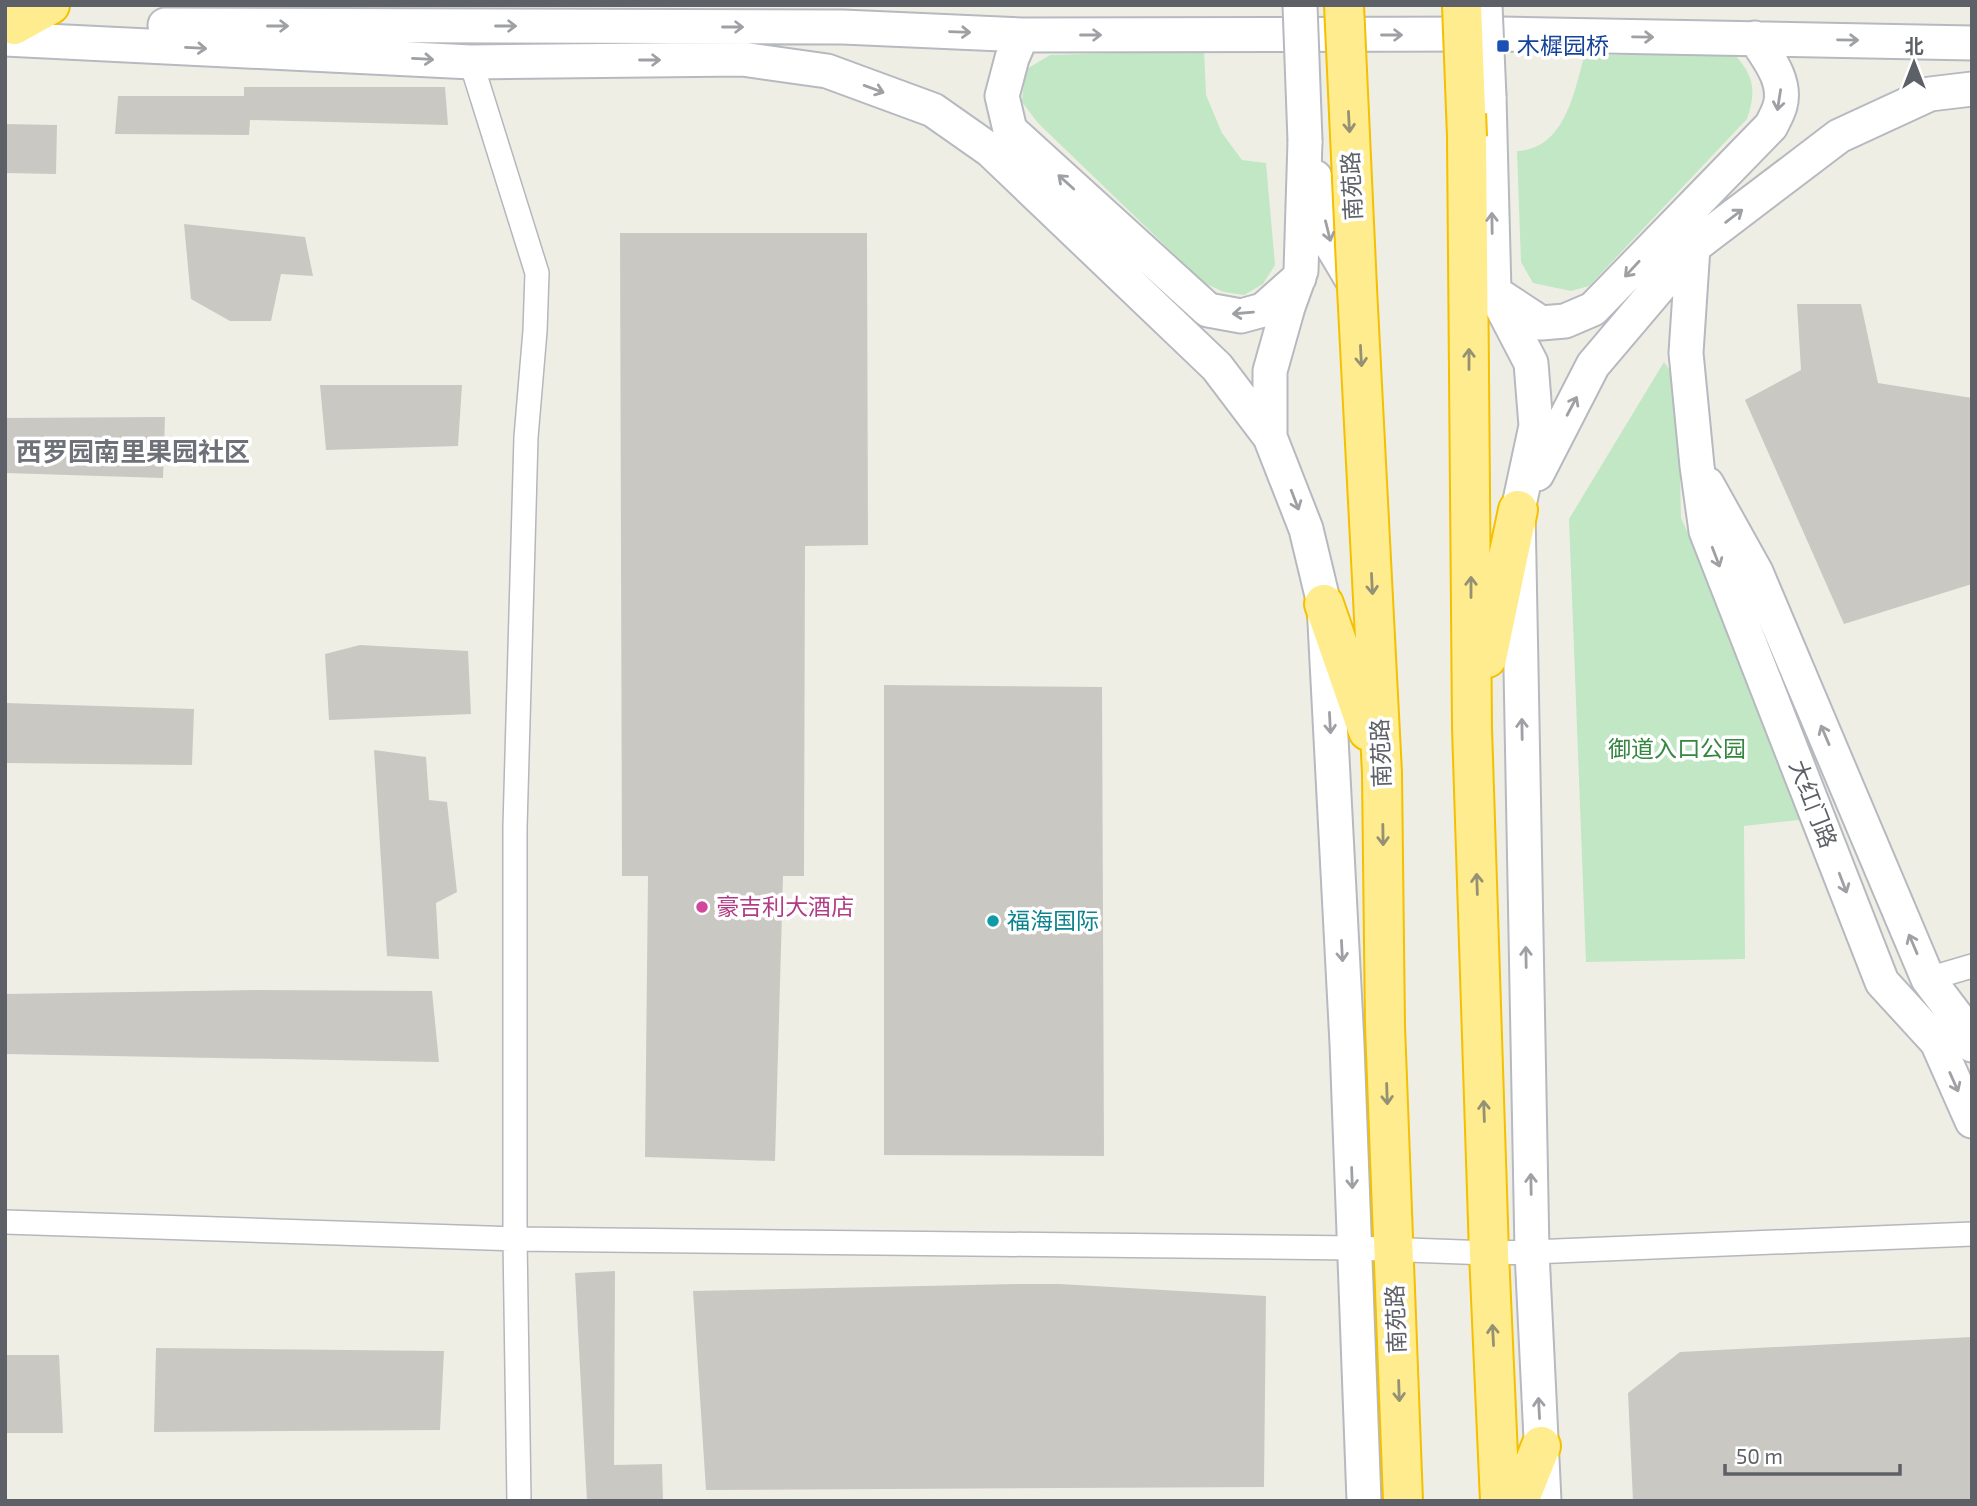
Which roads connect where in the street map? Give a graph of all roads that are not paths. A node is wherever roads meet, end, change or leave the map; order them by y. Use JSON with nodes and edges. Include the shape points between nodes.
{"nodes":[{"id":1,"x":50,"y":5,"type":"edge"},
{"id":2,"x":1300,"y":5,"type":"edge"},
{"id":3,"x":1344,"y":5,"type":"edge"},
{"id":4,"x":1462,"y":5,"type":"edge"},
{"id":5,"x":1485,"y":5,"type":"edge"},
{"id":6,"x":8,"y":30,"type":"edge"},
{"id":7,"x":1023,"y":35,"type":"junction"},
{"id":8,"x":1755,"y":38,"type":"junction"},
{"id":9,"x":1972,"y":43,"type":"edge"},
{"id":10,"x":471,"y":62,"type":"junction"},
{"id":11,"x":1972,"y":89,"type":"edge"},
{"id":12,"x":1305,"y":141,"type":"junction"},
{"id":13,"x":1692,"y":247,"type":"junction"},
{"id":14,"x":1299,"y":278,"type":"junction"},
{"id":15,"x":1357,"y":288,"type":"junction"},
{"id":16,"x":1494,"y":292,"type":"junction"},
{"id":17,"x":1270,"y":437,"type":"junction"},
{"id":18,"x":1697,"y":466,"type":"junction"},
{"id":19,"x":1518,"y":510,"type":"junction"},
{"id":20,"x":1324,"y":604,"type":"junction"},
{"id":21,"x":1472,"y":728,"type":"junction"},
{"id":22,"x":1382,"y":773,"type":"junction"},
{"id":23,"x":1972,"y":966,"type":"edge"},
{"id":24,"x":1928,"y":979,"type":"junction"},
{"id":25,"x":1972,"y":1045,"type":"edge"},
{"id":26,"x":1972,"y":1121,"type":"edge"},
{"id":27,"x":5,"y":1223,"type":"edge"},
{"id":28,"x":1972,"y":1234,"type":"edge"},
{"id":29,"x":515,"y":1239,"type":"junction"},
{"id":30,"x":1355,"y":1248,"type":"junction"},
{"id":31,"x":1393,"y":1250,"type":"junction"},
{"id":32,"x":1532,"y":1252,"type":"junction"},
{"id":33,"x":1489,"y":1253,"type":"junction"},
{"id":34,"x":1541,"y":1446,"type":"junction"},
{"id":35,"x":519,"y":1501,"type":"edge"},
{"id":36,"x":1364,"y":1501,"type":"edge"},
{"id":37,"x":1403,"y":1501,"type":"edge"},
{"id":38,"x":1500,"y":1501,"type":"edge"},
{"id":39,"x":1519,"y":1501,"type":"edge"},
{"id":40,"x":1544,"y":1501,"type":"edge"}],
"edges":[{"from":1,"to":6,"type":"highway"},
{"from":2,"to":12,"type":"street","name":"南苑路","bridge":true},
{"from":3,"to":15,"type":"highway","name":"南苑路","one_way":true,"bridge":true},
{"from":21,"to":4,"type":"highway","one_way":true,"bridge":true},
{"from":16,"to":5,"type":"street","one_way":true,"bridge":true},
{"from":6,"to":7,"type":"street","one_way":true,"via":[[829,27]]},
{"from":6,"to":10,"type":"street","one_way":true},
{"from":7,"to":8,"type":"street","one_way":true},
{"from":14,"to":7,"type":"street","one_way":true,"via":[[1263,310],[1241,316],[1208,310],[1010,130],[1002,96]]},
{"from":8,"to":9,"type":"street","one_way":true},
{"from":8,"to":16,"type":"street","one_way":true,"via":[[1782,90],[1771,126],[1593,309],[1565,321],[1541,323]]},
{"from":10,"to":17,"type":"street","one_way":true,"via":[[742,59],[827,71],[933,110],[990,150],[1217,367]]},
{"from":10,"to":29,"type":"street","via":[[537,273],[526,437],[515,827]]},
{"from":13,"to":11,"type":"street","one_way":true,"via":[[1839,136],[1930,94]]},
{"from":12,"to":14,"type":"street"},
{"from":12,"to":15,"type":"street","one_way":true,"via":[[1332,246]]},
{"from":13,"to":18,"type":"street","name":"大红门路","via":[[1686,353]]},
{"from":19,"to":13,"type":"street","one_way":true,"via":[[1593,365]]},
{"from":14,"to":17,"type":"street","via":[[1270,371]]},
{"from":15,"to":22,"type":"highway","name":"南苑路","one_way":true},
{"from":16,"to":19,"type":"street","via":[[1531,363],[1536,426]]},
{"from":17,"to":20,"type":"street","one_way":true,"via":[[1306,529]]},
{"from":24,"to":18,"type":"street","name":"大红门路","one_way":true,"via":[[1756,572]]},
{"from":18,"to":26,"type":"street","name":"大红门路","one_way":true,"via":[[1706,531],[1882,982],[1937,1042]]},
{"from":19,"to":21,"type":"highway"},
{"from":32,"to":19,"type":"street","one_way":true},
{"from":20,"to":22,"type":"highway"},
{"from":20,"to":30,"type":"street","one_way":true},
{"from":33,"to":21,"type":"highway","one_way":true},
{"from":22,"to":31,"type":"highway","name":"南苑路","one_way":true},
{"from":23,"to":24,"type":"street"},
{"from":24,"to":25,"type":"street","name":"大红门路","via":[[1963,1025]]},
{"from":27,"to":29,"type":"street"},
{"from":28,"to":32,"type":"street"},
{"from":29,"to":30,"type":"street"},
{"from":29,"to":35,"type":"street"},
{"from":30,"to":31,"type":"street"},
{"from":30,"to":36,"type":"street"},
{"from":31,"to":33,"type":"street"},
{"from":31,"to":37,"type":"highway","name":"南苑路","one_way":true},
{"from":32,"to":33,"type":"street"},
{"from":34,"to":32,"type":"street","one_way":true},
{"from":38,"to":33,"type":"highway","one_way":true},
{"from":34,"to":39,"type":"highway"},
{"from":34,"to":40,"type":"street"}]}
